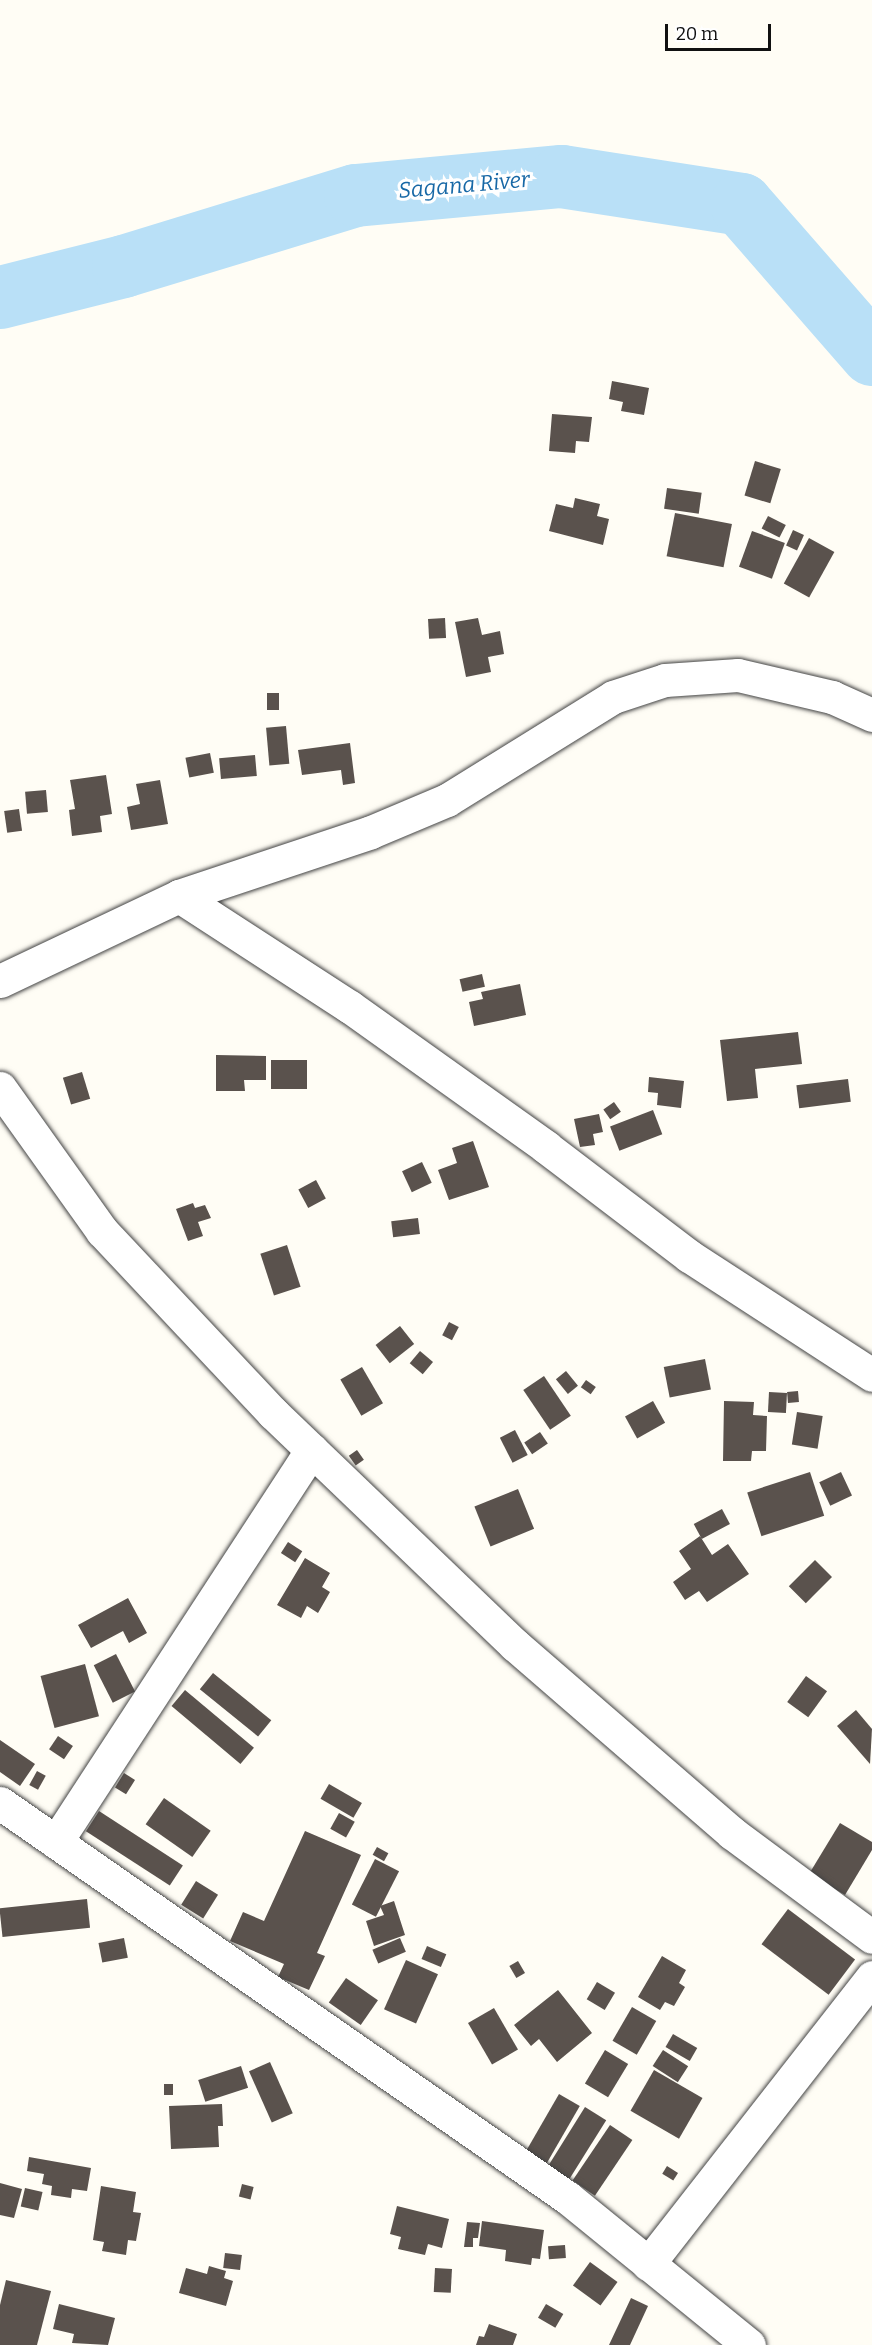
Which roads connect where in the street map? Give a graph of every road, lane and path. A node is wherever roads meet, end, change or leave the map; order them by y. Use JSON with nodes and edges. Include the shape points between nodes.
{"nodes":[{"id":1,"x":872,"y":715,"type":"edge"},
{"id":2,"x":179,"y":896,"type":"junction"},
{"id":3,"x":0,"y":981,"type":"edge"},
{"id":4,"x":0,"y":1088,"type":"edge"},
{"id":5,"x":872,"y":1375,"type":"edge"},
{"id":6,"x":312,"y":1450,"type":"junction"},
{"id":7,"x":0,"y":1803,"type":"edge"},
{"id":8,"x":56,"y":1842,"type":"junction"},
{"id":9,"x":872,"y":1938,"type":"edge"},
{"id":10,"x":872,"y":1977,"type":"edge"},
{"id":11,"x":648,"y":2264,"type":"junction"},
{"id":12,"x":749,"y":2345,"type":"edge"}],
"edges":[{"from":1,"to":2,"type":"street","via":[[832,697],[738,675],[665,680],[613,697],[447,800],[371,832]]},
{"from":2,"to":3,"type":"street"},
{"from":2,"to":5,"type":"street","via":[[359,1013],[689,1256]]},
{"from":4,"to":6,"type":"street","via":[[102,1231]]},
{"from":6,"to":8,"type":"street"},
{"from":6,"to":9,"type":"street","via":[[515,1645],[732,1833]]},
{"from":7,"to":8,"type":"street"},
{"from":8,"to":11,"type":"street","via":[[567,2198]]},
{"from":10,"to":11,"type":"street"},
{"from":11,"to":12,"type":"street"}]}
